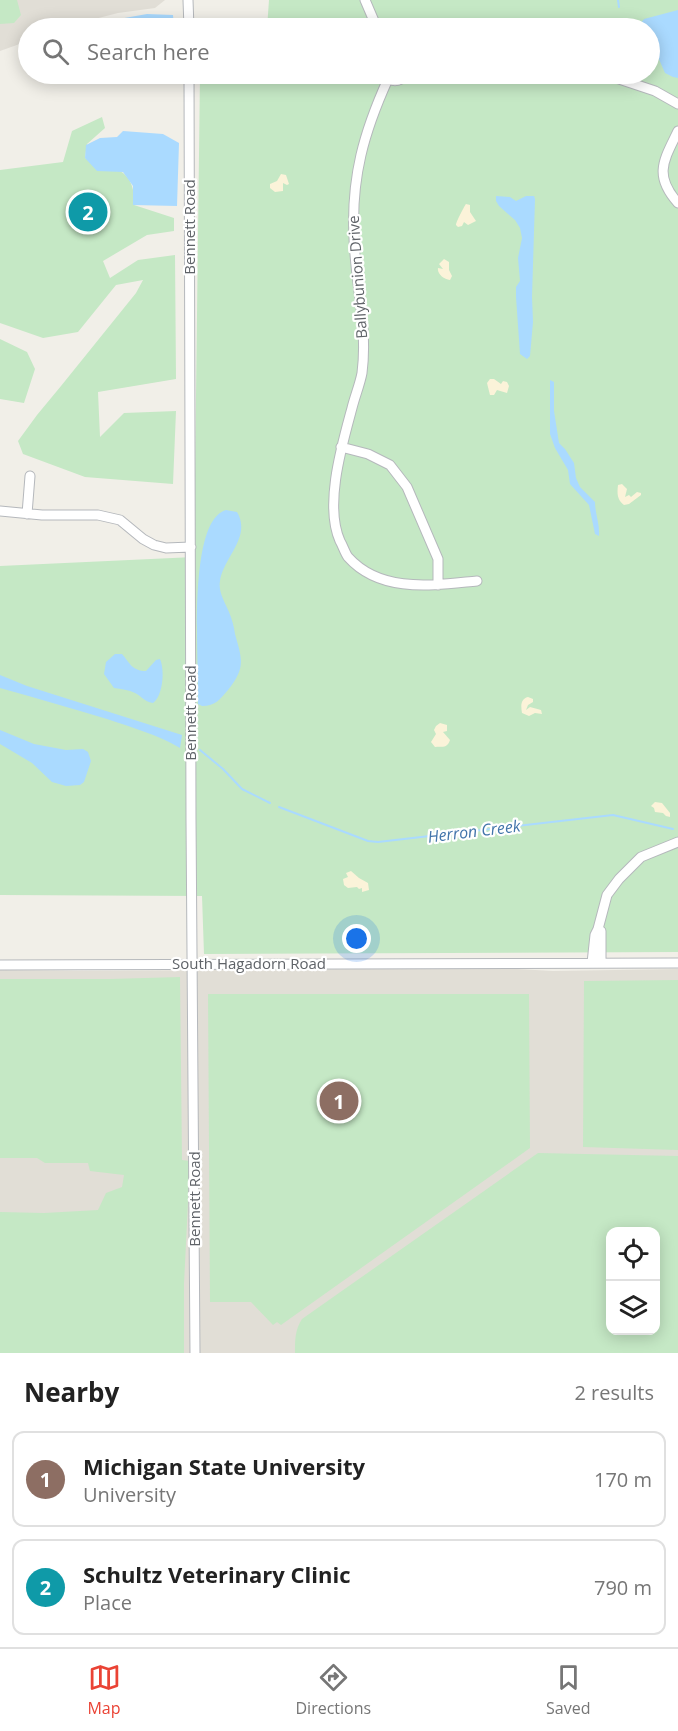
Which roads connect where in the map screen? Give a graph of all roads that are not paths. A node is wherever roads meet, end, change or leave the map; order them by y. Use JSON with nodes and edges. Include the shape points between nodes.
{"nodes":[{"id":1,"x":188,"y":0,"type":"edge"},
{"id":2,"x":365,"y":0,"type":"edge"},
{"id":3,"x":189,"y":18,"type":"edge"},
{"id":4,"x":373,"y":18,"type":"edge"},
{"id":5,"x":189,"y":84,"type":"edge"},
{"id":6,"x":383,"y":84,"type":"edge"},
{"id":7,"x":634,"y":84,"type":"edge"},
{"id":8,"x":678,"y":104,"type":"edge"},
{"id":9,"x":678,"y":131,"type":"edge"},
{"id":10,"x":678,"y":203,"type":"edge"},
{"id":11,"x":341,"y":447,"type":"junction"},
{"id":12,"x":30,"y":476,"type":"dead end"},
{"id":13,"x":125,"y":510,"type":"dead end"},
{"id":14,"x":0,"y":511,"type":"edge"},
{"id":15,"x":27,"y":514,"type":"junction"},
{"id":16,"x":120,"y":520,"type":"junction"},
{"id":17,"x":191,"y":547,"type":"junction"},
{"id":18,"x":477,"y":582,"type":"dead end"},
{"id":19,"x":438,"y":585,"type":"junction"},
{"id":20,"x":678,"y":842,"type":"edge"},
{"id":21,"x":597,"y":963,"type":"junction"},
{"id":22,"x":678,"y":963,"type":"edge"},
{"id":23,"x":192,"y":964,"type":"junction"},
{"id":24,"x":0,"y":965,"type":"edge"},
{"id":25,"x":195,"y":1353,"type":"edge"}],
"edges":[{"from":1,"to":3,"type":"street"},
{"from":2,"to":4,"type":"street"},
{"from":5,"to":17,"type":"street","name":"Bennett Road"},
{"from":6,"to":11,"type":"street","name":"Ballybunion Drive","via":[[362,146],[354,194],[354,238],[364,333],[362,373]]},
{"from":7,"to":8,"type":"street"},
{"from":9,"to":10,"type":"street","via":[[663,166],[667,185]]},
{"from":11,"to":19,"type":"street","via":[[390,465],[407,488],[438,559]]},
{"from":11,"to":19,"type":"street","name":"Ballybunion Drive","via":[[333,505],[336,531],[347,556],[368,573],[398,584]]},
{"from":12,"to":15,"type":"street"},
{"from":13,"to":16,"type":"street"},
{"from":14,"to":15,"type":"street"},
{"from":15,"to":16,"type":"street","via":[[98,514]]},
{"from":16,"to":17,"type":"street","via":[[154,545]]},
{"from":17,"to":23,"type":"street","name":"Bennett Road"},
{"from":18,"to":19,"type":"street","name":"Ballybunion Drive"},
{"from":20,"to":21,"type":"street","via":[[640,857],[607,895],[595,935]]},
{"from":21,"to":22,"type":"street","name":"South Hagadorn Road"},
{"from":21,"to":23,"type":"street","name":"South Hagadorn Road"},
{"from":23,"to":24,"type":"street","name":"South Hagadorn Road"},
{"from":23,"to":25,"type":"street","name":"Bennett Road"}]}
